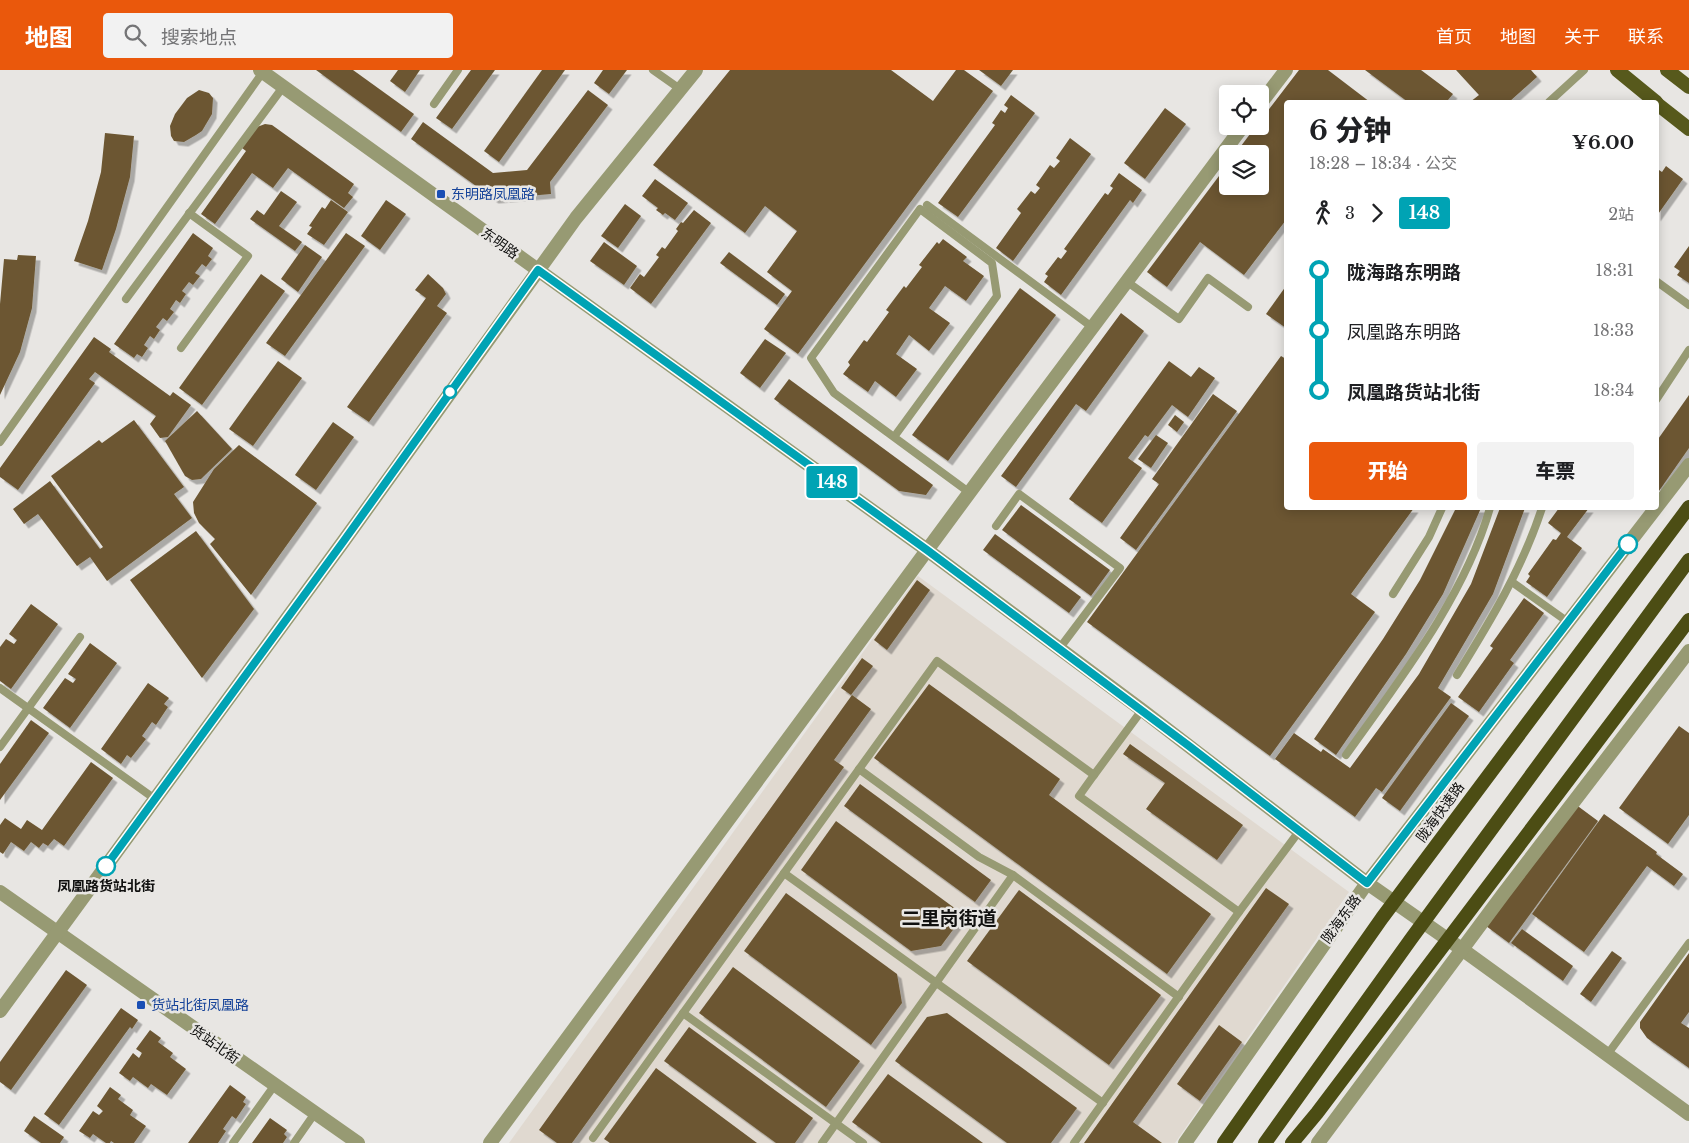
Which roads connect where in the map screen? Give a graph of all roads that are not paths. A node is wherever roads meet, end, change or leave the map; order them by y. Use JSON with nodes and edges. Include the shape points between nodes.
{"nodes":[{"id":1,"x":458,"y":70,"type":"edge"},
{"id":2,"x":654,"y":70,"type":"edge"},
{"id":3,"x":696,"y":70,"type":"edge"},
{"id":4,"x":1286,"y":70,"type":"edge"},
{"id":5,"x":1584,"y":70,"type":"edge"},
{"id":6,"x":1617,"y":70,"type":"edge"},
{"id":7,"x":1668,"y":70,"type":"edge"},
{"id":8,"x":261,"y":71,"type":"edge"},
{"id":9,"x":283,"y":87,"type":"junction"},
{"id":10,"x":1689,"y":87,"type":"edge"},
{"id":11,"x":680,"y":89,"type":"junction"},
{"id":12,"x":1269,"y":92,"type":"edge"},
{"id":13,"x":1551,"y":100,"type":"edge"},
{"id":14,"x":1652,"y":100,"type":"edge"},
{"id":15,"x":434,"y":104,"type":"dead end"},
{"id":16,"x":1659,"y":105,"type":"edge"},
{"id":17,"x":1689,"y":129,"type":"edge"},
{"id":18,"x":1236,"y":135,"type":"edge"},
{"id":19,"x":927,"y":205,"type":"dead end"},
{"id":20,"x":189,"y":213,"type":"junction"},
{"id":21,"x":538,"y":270,"type":"junction"},
{"id":22,"x":1126,"y":280,"type":"junction"},
{"id":23,"x":1659,"y":283,"type":"edge"},
{"id":24,"x":126,"y":299,"type":"dead end"},
{"id":25,"x":1689,"y":305,"type":"edge"},
{"id":26,"x":1248,"y":307,"type":"dead end"},
{"id":27,"x":1092,"y":327,"type":"junction"},
{"id":28,"x":181,"y":348,"type":"dead end"},
{"id":29,"x":1689,"y":350,"type":"edge"},
{"id":30,"x":1659,"y":395,"type":"edge"},
{"id":31,"x":894,"y":437,"type":"junction"},
{"id":32,"x":0,"y":442,"type":"edge"},
{"id":33,"x":1689,"y":465,"type":"edge"},
{"id":34,"x":970,"y":492,"type":"junction"},
{"id":35,"x":1659,"y":504,"type":"edge"},
{"id":36,"x":1689,"y":507,"type":"edge"},
{"id":37,"x":1441,"y":510,"type":"edge"},
{"id":38,"x":1489,"y":510,"type":"edge"},
{"id":39,"x":1541,"y":510,"type":"edge"},
{"id":40,"x":1654,"y":510,"type":"edge"},
{"id":41,"x":996,"y":526,"type":"dead end"},
{"id":42,"x":927,"y":550,"type":"junction"},
{"id":43,"x":1689,"y":560,"type":"edge"},
{"id":44,"x":1512,"y":582,"type":"junction"},
{"id":45,"x":1393,"y":594,"type":"dead end"},
{"id":46,"x":1689,"y":620,"type":"edge"},
{"id":47,"x":1568,"y":622,"type":"junction"},
{"id":48,"x":80,"y":637,"type":"dead end"},
{"id":49,"x":1059,"y":649,"type":"junction"},
{"id":50,"x":1689,"y":650,"type":"edge"},
{"id":51,"x":1457,"y":675,"type":"dead end"},
{"id":52,"x":0,"y":688,"type":"edge"},
{"id":53,"x":28,"y":708,"type":"junction"},
{"id":54,"x":1142,"y":710,"type":"junction"},
{"id":55,"x":0,"y":748,"type":"edge"},
{"id":56,"x":1346,"y":755,"type":"dead end"},
{"id":57,"x":859,"y":769,"type":"junction"},
{"id":58,"x":1094,"y":775,"type":"junction"},
{"id":59,"x":155,"y":799,"type":"junction"},
{"id":60,"x":1300,"y":830,"type":"junction"},
{"id":61,"x":784,"y":873,"type":"junction"},
{"id":62,"x":1013,"y":875,"type":"junction"},
{"id":63,"x":1367,"y":883,"type":"junction"},
{"id":64,"x":0,"y":892,"type":"edge"},
{"id":65,"x":1240,"y":912,"type":"junction"},
{"id":66,"x":58,"y":932,"type":"junction"},
{"id":67,"x":1689,"y":943,"type":"edge"},
{"id":68,"x":1463,"y":950,"type":"junction"},
{"id":69,"x":936,"y":982,"type":"junction"},
{"id":70,"x":1179,"y":997,"type":"junction"},
{"id":71,"x":0,"y":1011,"type":"edge"},
{"id":72,"x":683,"y":1013,"type":"junction"},
{"id":73,"x":1607,"y":1055,"type":"junction"},
{"id":74,"x":274,"y":1086,"type":"junction"},
{"id":75,"x":1103,"y":1103,"type":"junction"},
{"id":76,"x":315,"y":1113,"type":"junction"},
{"id":77,"x":1689,"y":1114,"type":"edge"},
{"id":78,"x":836,"y":1123,"type":"junction"},
{"id":79,"x":592,"y":1138,"type":"dead end"},
{"id":80,"x":232,"y":1143,"type":"edge"},
{"id":81,"x":294,"y":1143,"type":"edge"},
{"id":82,"x":358,"y":1143,"type":"edge"},
{"id":83,"x":490,"y":1143,"type":"edge"},
{"id":84,"x":822,"y":1143,"type":"edge"},
{"id":85,"x":863,"y":1143,"type":"edge"},
{"id":86,"x":1074,"y":1143,"type":"edge"},
{"id":87,"x":1185,"y":1143,"type":"edge"},
{"id":88,"x":1224,"y":1143,"type":"edge"},
{"id":89,"x":1265,"y":1143,"type":"edge"},
{"id":90,"x":1292,"y":1143,"type":"edge"},
{"id":91,"x":1318,"y":1143,"type":"edge"}],
"edges":[{"from":1,"to":15,"type":"lane"},
{"from":2,"to":11,"type":"lane"},
{"from":3,"to":11,"type":"street"},
{"from":4,"to":12,"type":"street"},
{"from":5,"to":13,"type":"lane"},
{"from":6,"to":14,"type":"main road"},
{"from":7,"to":10,"type":"main road"},
{"from":8,"to":9,"type":"street","name":"东明路"},
{"from":8,"to":32,"type":"lane"},
{"from":9,"to":20,"type":"lane"},
{"from":9,"to":21,"type":"street","name":"东明路"},
{"from":11,"to":21,"type":"street"},
{"from":16,"to":17,"type":"main road"},
{"from":18,"to":22,"type":"street"},
{"from":19,"to":27,"type":"lane"},
{"from":20,"to":24,"type":"lane"},
{"from":20,"to":28,"type":"lane","via":[[248,256]]},
{"from":21,"to":42,"type":"street","name":"东明路"},
{"from":21,"to":59,"type":"street"},
{"from":22,"to":26,"type":"lane","via":[[1179,319],[1208,278]]},
{"from":22,"to":27,"type":"street"},
{"from":23,"to":25,"type":"lane"},
{"from":27,"to":34,"type":"street"},
{"from":29,"to":30,"type":"lane"},
{"from":31,"to":31,"type":"lane","via":[[834,393],[810,358],[920,210],[992,263],[997,296]]},
{"from":31,"to":34,"type":"lane"},
{"from":33,"to":35,"type":"street","name":"陇海东路"},
{"from":34,"to":42,"type":"street"},
{"from":36,"to":88,"type":"highway","name":"陇海快速路","bridge":true,"via":[[1388,910]]},
{"from":37,"to":45,"type":"lane"},
{"from":38,"to":56,"type":"lane","via":[[1465,572],[1420,651]]},
{"from":39,"to":44,"type":"lane"},
{"from":40,"to":47,"type":"street","name":"陇海东路"},
{"from":41,"to":49,"type":"lane","via":[[1019,494],[1120,568]]},
{"from":42,"to":49,"type":"street","name":"东明路"},
{"from":42,"to":83,"type":"street"},
{"from":43,"to":89,"type":"highway","bridge":true},
{"from":44,"to":47,"type":"lane"},
{"from":44,"to":51,"type":"lane"},
{"from":46,"to":90,"type":"highway","bridge":true},
{"from":47,"to":63,"type":"street","name":"陇海东路"},
{"from":48,"to":53,"type":"lane"},
{"from":49,"to":54,"type":"street","name":"东明路"},
{"from":50,"to":68,"type":"street"},
{"from":52,"to":53,"type":"lane"},
{"from":53,"to":55,"type":"lane"},
{"from":53,"to":59,"type":"lane"},
{"from":54,"to":58,"type":"lane"},
{"from":54,"to":60,"type":"street","name":"东明路"},
{"from":57,"to":58,"type":"lane","via":[[937,661]]},
{"from":57,"to":61,"type":"lane"},
{"from":57,"to":62,"type":"lane","via":[[979,857]]},
{"from":58,"to":65,"type":"lane","via":[[1079,796]]},
{"from":59,"to":66,"type":"street"},
{"from":60,"to":63,"type":"street","name":"东明路"},
{"from":60,"to":65,"type":"lane"},
{"from":61,"to":69,"type":"lane"},
{"from":61,"to":72,"type":"lane"},
{"from":62,"to":69,"type":"lane"},
{"from":62,"to":70,"type":"lane"},
{"from":63,"to":68,"type":"street","name":"东明路"},
{"from":63,"to":87,"type":"street","name":"陇海东路"},
{"from":64,"to":66,"type":"street","name":"货站北街"},
{"from":65,"to":70,"type":"lane"},
{"from":66,"to":71,"type":"street"},
{"from":66,"to":74,"type":"street","name":"货站北街"},
{"from":67,"to":73,"type":"lane"},
{"from":68,"to":73,"type":"street","name":"东明路"},
{"from":68,"to":91,"type":"street"},
{"from":69,"to":75,"type":"lane"},
{"from":69,"to":78,"type":"lane"},
{"from":70,"to":75,"type":"lane"},
{"from":72,"to":78,"type":"lane"},
{"from":72,"to":79,"type":"lane"},
{"from":73,"to":77,"type":"street","name":"东明路"},
{"from":74,"to":76,"type":"street","name":"货站北街"},
{"from":74,"to":80,"type":"lane"},
{"from":75,"to":86,"type":"lane"},
{"from":76,"to":81,"type":"lane"},
{"from":76,"to":82,"type":"street","name":"货站北街"},
{"from":78,"to":84,"type":"lane"},
{"from":78,"to":85,"type":"lane"}]}
